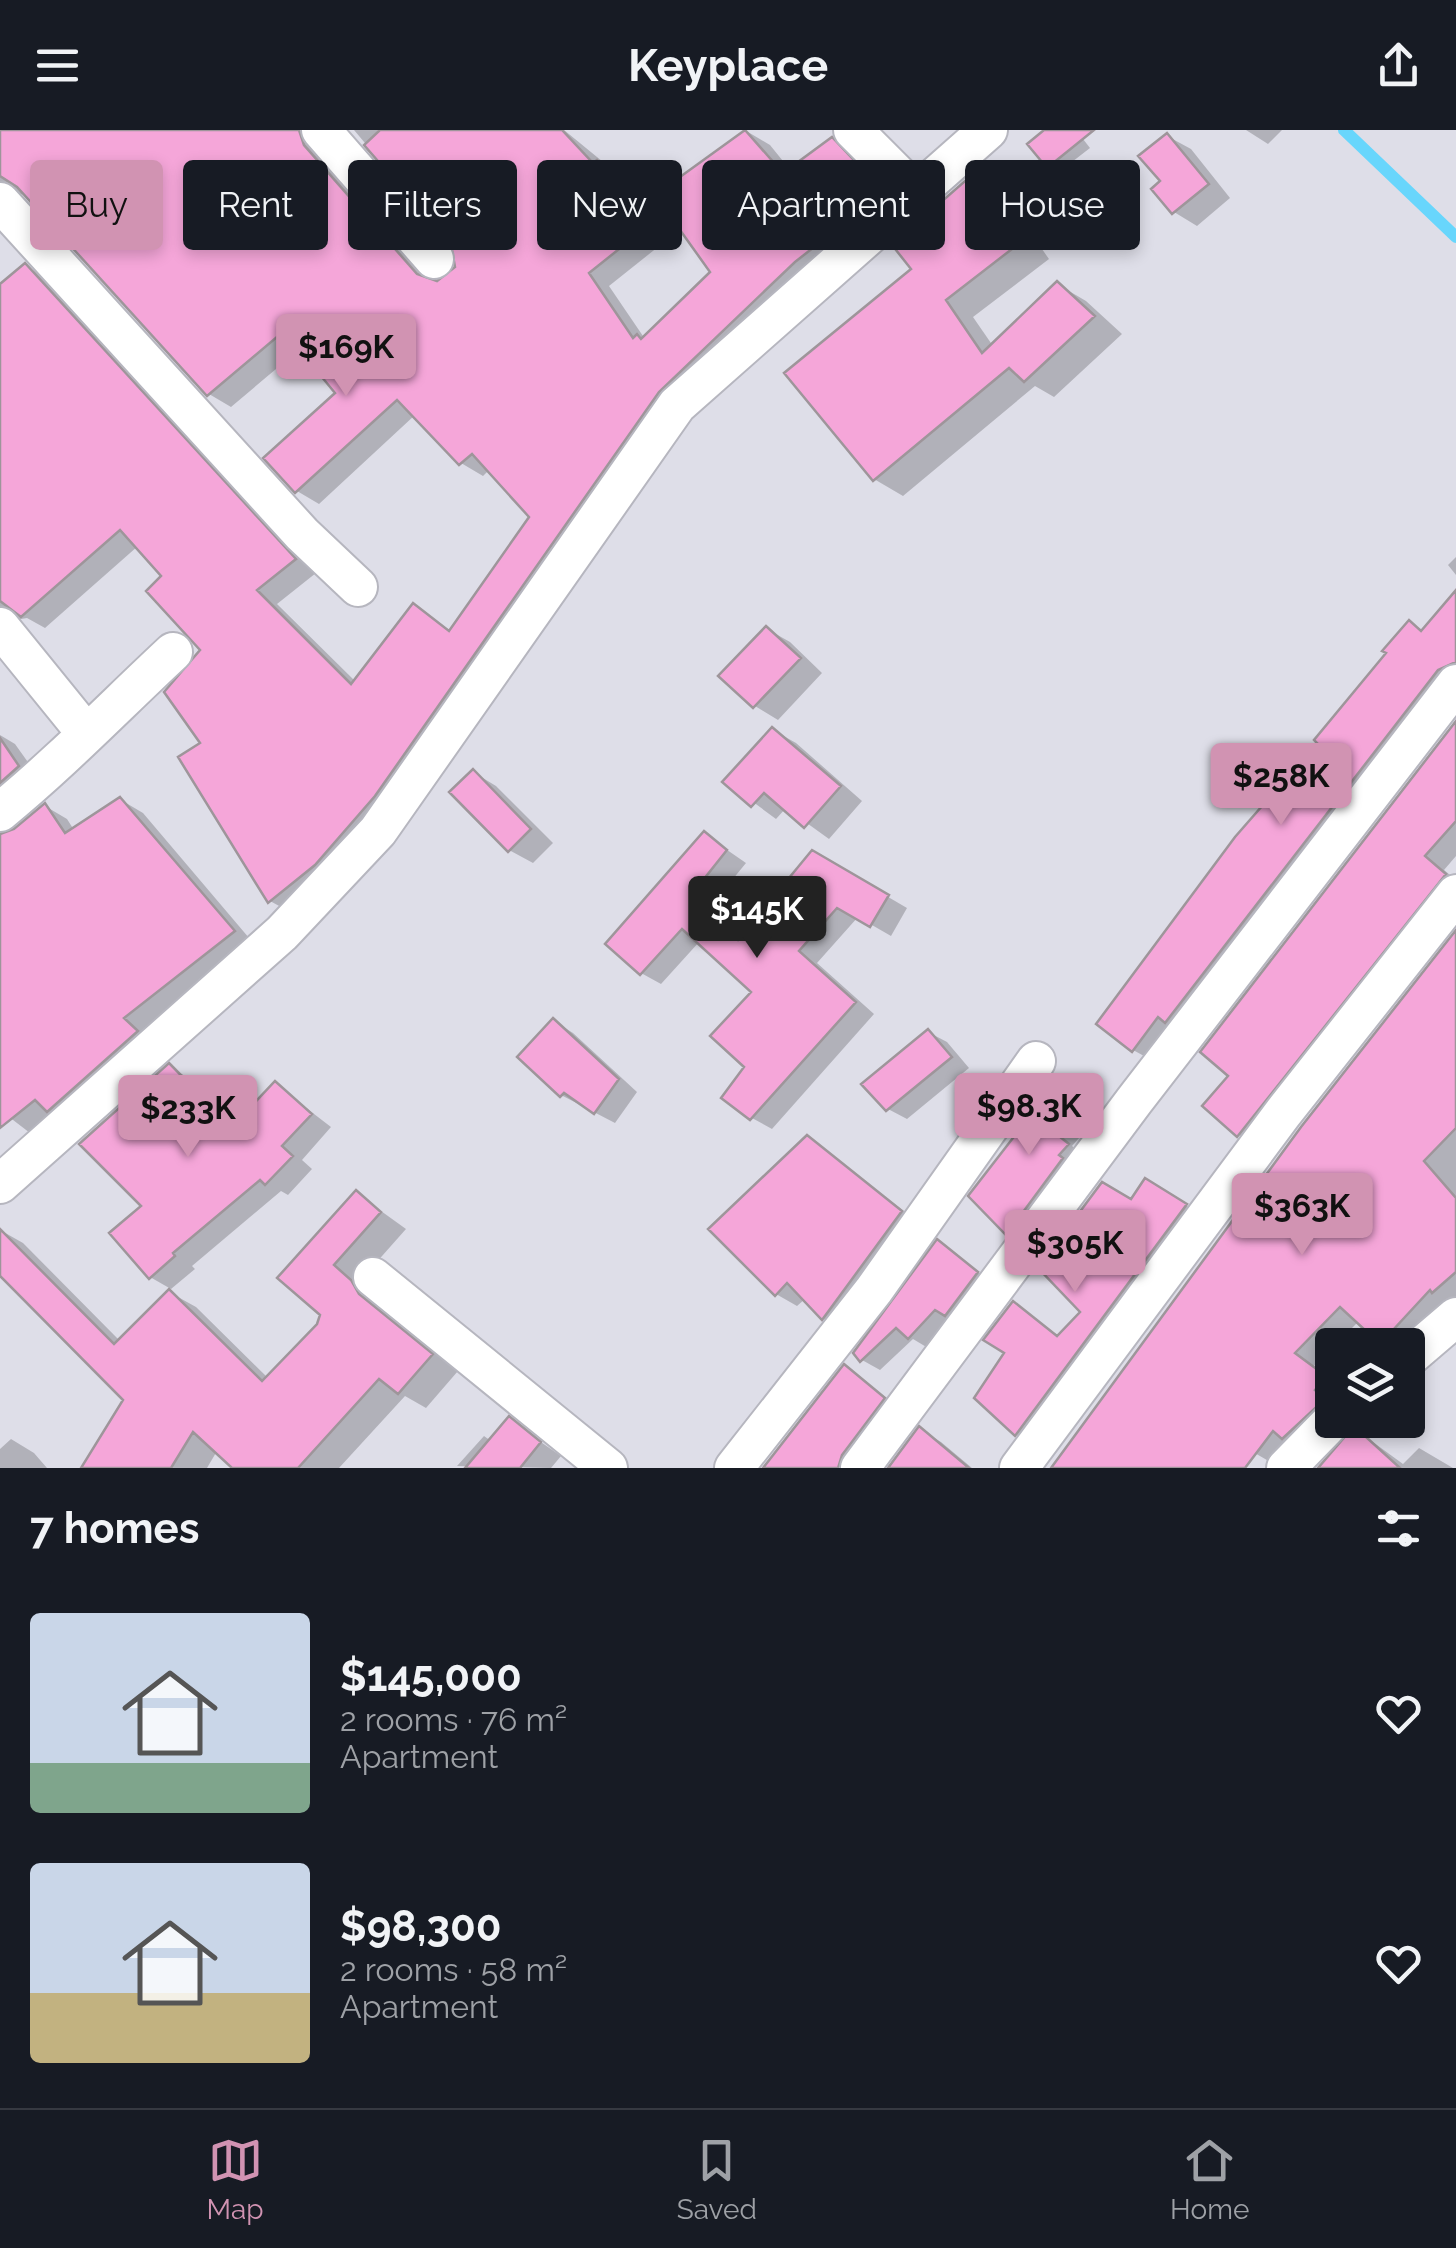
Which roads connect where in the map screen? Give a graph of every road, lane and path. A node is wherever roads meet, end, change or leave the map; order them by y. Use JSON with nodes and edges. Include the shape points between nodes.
{"nodes":[{"id":1,"x":321,"y":130,"type":"edge"},
{"id":2,"x":853,"y":130,"type":"edge"},
{"id":3,"x":988,"y":130,"type":"edge"},
{"id":4,"x":883,"y":160,"type":"edge"},
{"id":5,"x":945,"y":167,"type":"edge"},
{"id":6,"x":0,"y":202,"type":"edge"},
{"id":7,"x":850,"y":250,"type":"edge"},
{"id":8,"x":434,"y":259,"type":"dead end"},
{"id":9,"x":358,"y":586,"type":"dead end"},
{"id":10,"x":0,"y":627,"type":"edge"},
{"id":11,"x":173,"y":652,"type":"dead end"},
{"id":12,"x":1456,"y":684,"type":"edge"},
{"id":13,"x":86,"y":733,"type":"junction"},
{"id":14,"x":0,"y":812,"type":"edge"},
{"id":15,"x":1456,"y":894,"type":"edge"},
{"id":16,"x":1036,"y":1061,"type":"dead end"},
{"id":17,"x":6,"y":1163,"type":"edge"},
{"id":18,"x":373,"y":1277,"type":"dead end"},
{"id":19,"x":1456,"y":1316,"type":"edge"},
{"id":20,"x":1425,"y":1343,"type":"edge"},
{"id":21,"x":1315,"y":1438,"type":"edge"},
{"id":22,"x":608,"y":1468,"type":"edge"},
{"id":23,"x":734,"y":1468,"type":"edge"},
{"id":24,"x":860,"y":1468,"type":"edge"},
{"id":25,"x":1019,"y":1468,"type":"edge"},
{"id":26,"x":1286,"y":1468,"type":"edge"}],
"edges":[{"from":1,"to":8,"type":"street"},
{"from":2,"to":4,"type":"street"},
{"from":3,"to":5,"type":"street"},
{"from":6,"to":9,"type":"street","via":[[302,534]]},
{"from":7,"to":17,"type":"street","via":[[677,405],[378,831],[282,933]]},
{"from":10,"to":13,"type":"street"},
{"from":11,"to":13,"type":"street"},
{"from":12,"to":24,"type":"street"},
{"from":13,"to":14,"type":"street"},
{"from":15,"to":25,"type":"street"},
{"from":16,"to":23,"type":"street","via":[[874,1290]]},
{"from":18,"to":22,"type":"street"},
{"from":19,"to":20,"type":"street"},
{"from":21,"to":26,"type":"street"}]}
